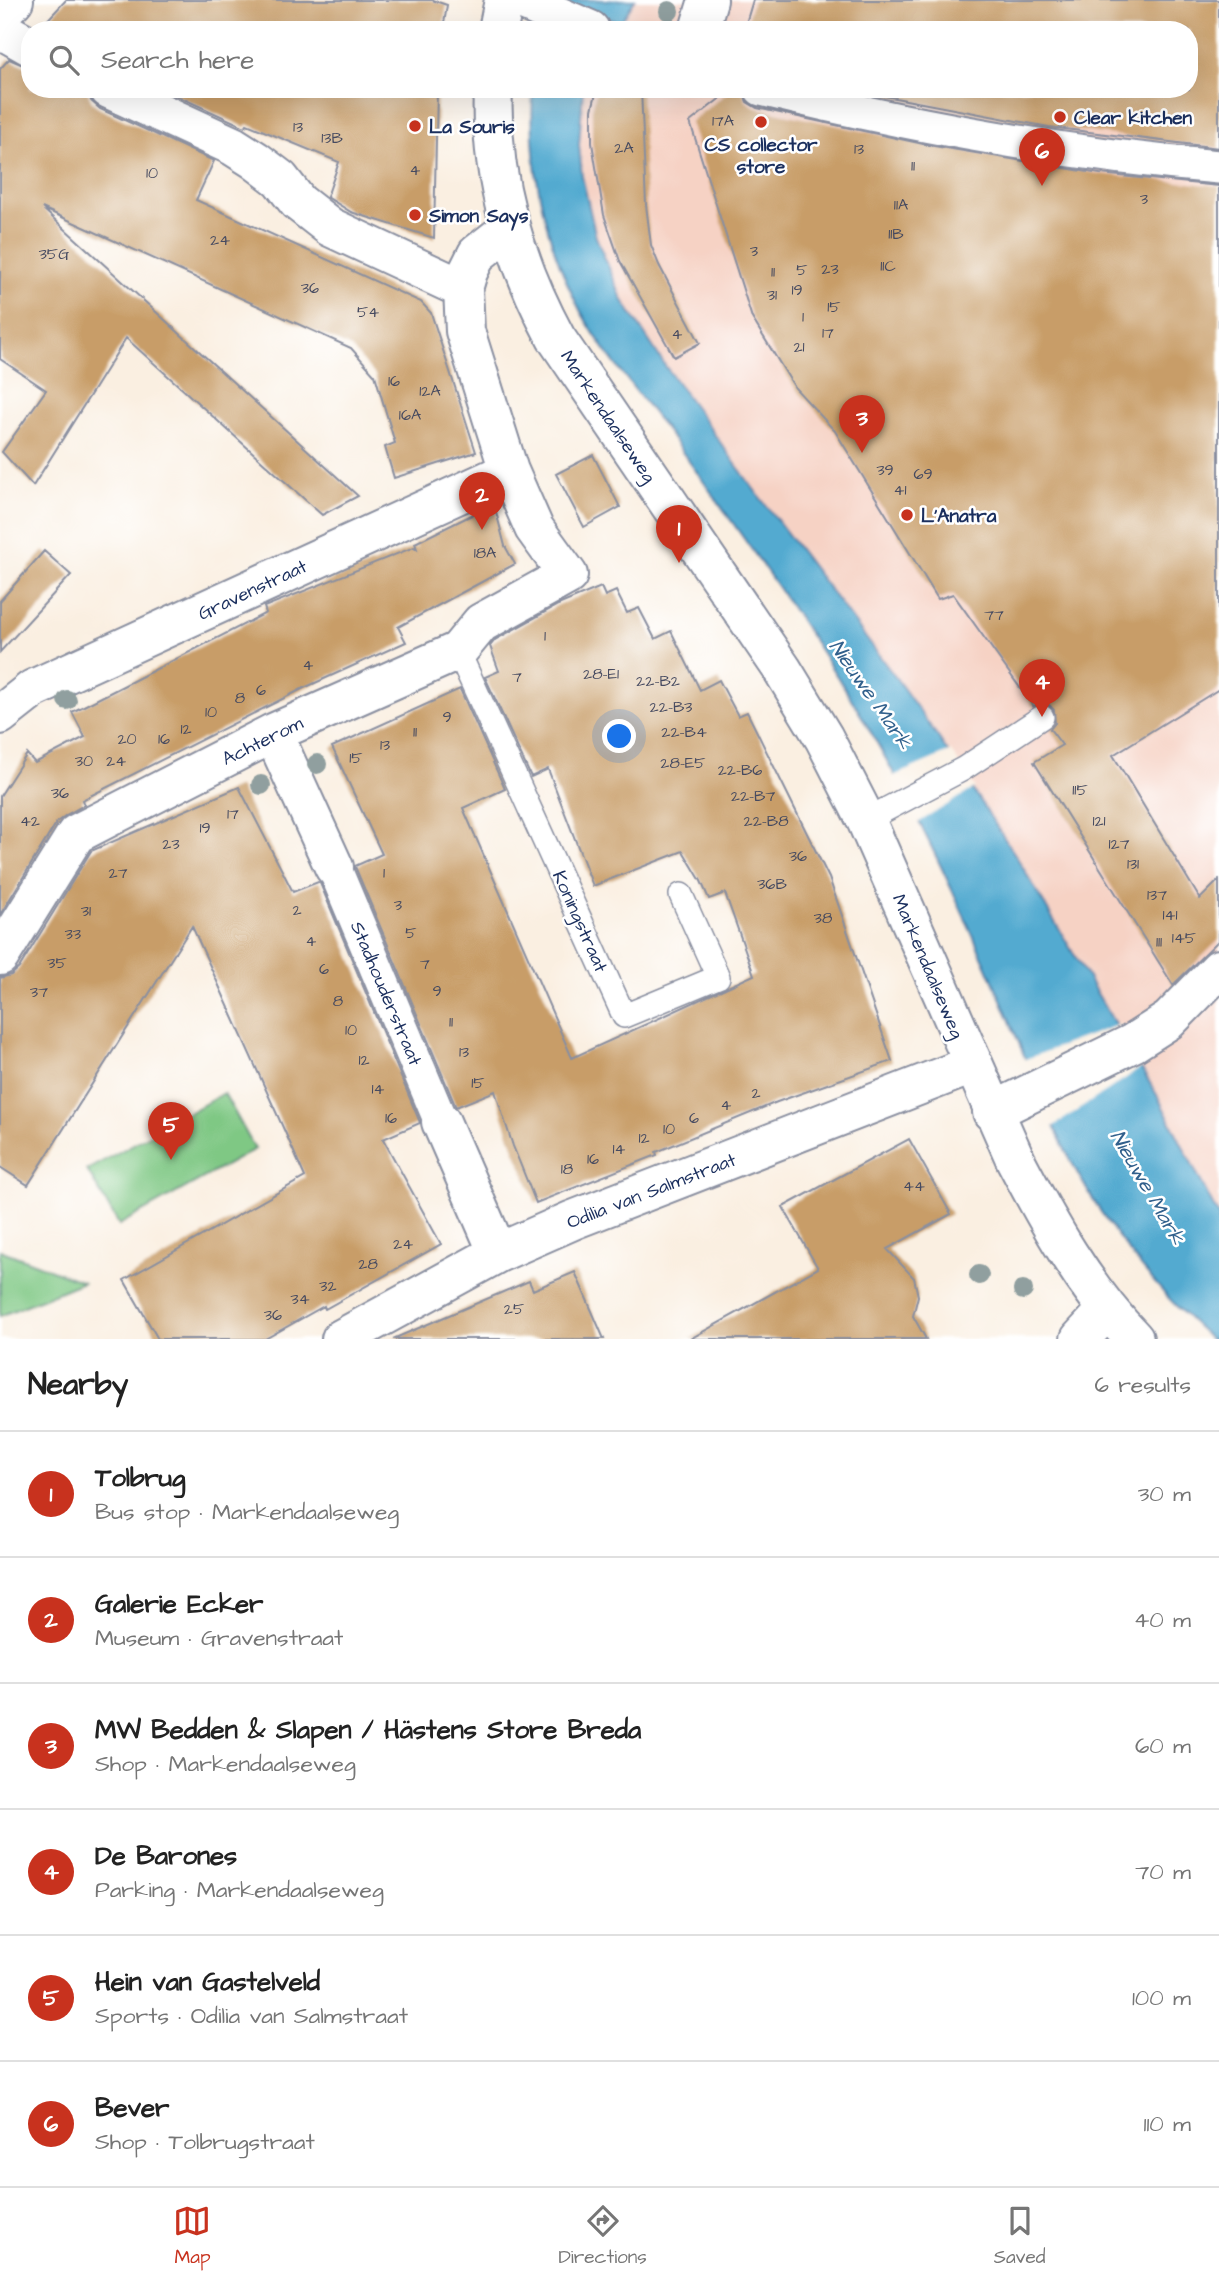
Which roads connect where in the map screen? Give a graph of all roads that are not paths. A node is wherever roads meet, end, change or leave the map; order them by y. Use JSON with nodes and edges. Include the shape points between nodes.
{"nodes":[{"id":1,"x":14,"y":0,"type":"edge"},
{"id":2,"x":504,"y":0,"type":"edge"},
{"id":3,"x":708,"y":0,"type":"edge"},
{"id":4,"x":531,"y":5,"type":"edge"},
{"id":5,"x":0,"y":13,"type":"edge"},
{"id":6,"x":500,"y":21,"type":"edge"},
{"id":7,"x":569,"y":21,"type":"edge"},
{"id":8,"x":702,"y":21,"type":"edge"},
{"id":9,"x":0,"y":29,"type":"edge"},
{"id":10,"x":21,"y":41,"type":"edge"},
{"id":11,"x":128,"y":98,"type":"edge"},
{"id":12,"x":494,"y":98,"type":"edge"},
{"id":13,"x":798,"y":98,"type":"edge"},
{"id":14,"x":1219,"y":167,"type":"edge"},
{"id":15,"x":510,"y":228,"type":"junction"},
{"id":16,"x":463,"y":289,"type":"junction"},
{"id":17,"x":509,"y":471,"type":"junction"},
{"id":18,"x":458,"y":651,"type":"junction"},
{"id":19,"x":0,"y":715,"type":"edge"},
{"id":20,"x":1042,"y":717,"type":"dead end"},
{"id":21,"x":273,"y":733,"type":"junction"},
{"id":22,"x":866,"y":820,"type":"junction"},
{"id":23,"x":334,"y":867,"type":"joint"},
{"id":24,"x":681,"y":895,"type":"dead end"},
{"id":25,"x":0,"y":956,"type":"edge"},
{"id":26,"x":1219,"y":968,"type":"edge"},
{"id":27,"x":972,"y":1065,"type":"junction"},
{"id":28,"x":992,"y":1112,"type":"junction"},
{"id":29,"x":441,"y":1122,"type":"joint"},
{"id":30,"x":498,"y":1253,"type":"junction"},
{"id":31,"x":1107,"y":1310,"type":"junction"},
{"id":32,"x":341,"y":1339,"type":"edge"},
{"id":33,"x":1080,"y":1339,"type":"edge"},
{"id":34,"x":1134,"y":1339,"type":"edge"}],
"edges":[{"from":1,"to":5,"type":"street"},
{"from":2,"to":6,"type":"street"},
{"from":3,"to":8,"type":"street"},
{"from":4,"to":7,"type":"street"},
{"from":9,"to":10,"type":"street"},
{"from":11,"to":16,"type":"street","via":[[256,160],[330,227]]},
{"from":12,"to":15,"type":"street","name":"Markendaalseweg","via":[[499,170]]},
{"from":13,"to":14,"type":"street","via":[[999,140],[1124,159]]},
{"from":15,"to":16,"type":"street","via":[[477,254]]},
{"from":15,"to":22,"type":"street","name":"Markendaalseweg","via":[[556,338],[782,669]]},
{"from":16,"to":17,"type":"street","via":[[465,331]]},
{"from":17,"to":18,"type":"street","name":"Achterom","via":[[534,528],[568,575],[481,623]]},
{"from":17,"to":19,"type":"street","name":"Gravenstraat","via":[[33,689]]},
{"from":18,"to":21,"type":"street","name":"Achterom"},
{"from":18,"to":24,"type":"lane","name":"Koningstraat","via":[[624,1016],[718,977]]},
{"from":20,"to":22,"type":"lane","via":[[963,769]]},
{"from":21,"to":23,"type":"street","name":"Stadhouderstraat"},
{"from":21,"to":25,"type":"street","name":"Achterom","via":[[76,834]]},
{"from":22,"to":27,"type":"street","name":"Markendaalseweg"},
{"from":23,"to":29,"type":"street","name":"Stadhouderstraat"},
{"from":26,"to":28,"type":"street","via":[[1169,1020],[1133,1043]]},
{"from":27,"to":28,"type":"street","name":"Markendaalseweg"},
{"from":27,"to":30,"type":"street","name":"Odilia van Salmstraat"},
{"from":28,"to":31,"type":"street","name":"Markendaalseweg","via":[[1044,1214]]},
{"from":29,"to":30,"type":"street","name":"Stadhouderstraat"},
{"from":30,"to":32,"type":"street","name":"Odilia van Salmstraat"},
{"from":31,"to":33,"type":"street"},
{"from":31,"to":34,"type":"street","name":"Markendaalseweg"}]}
